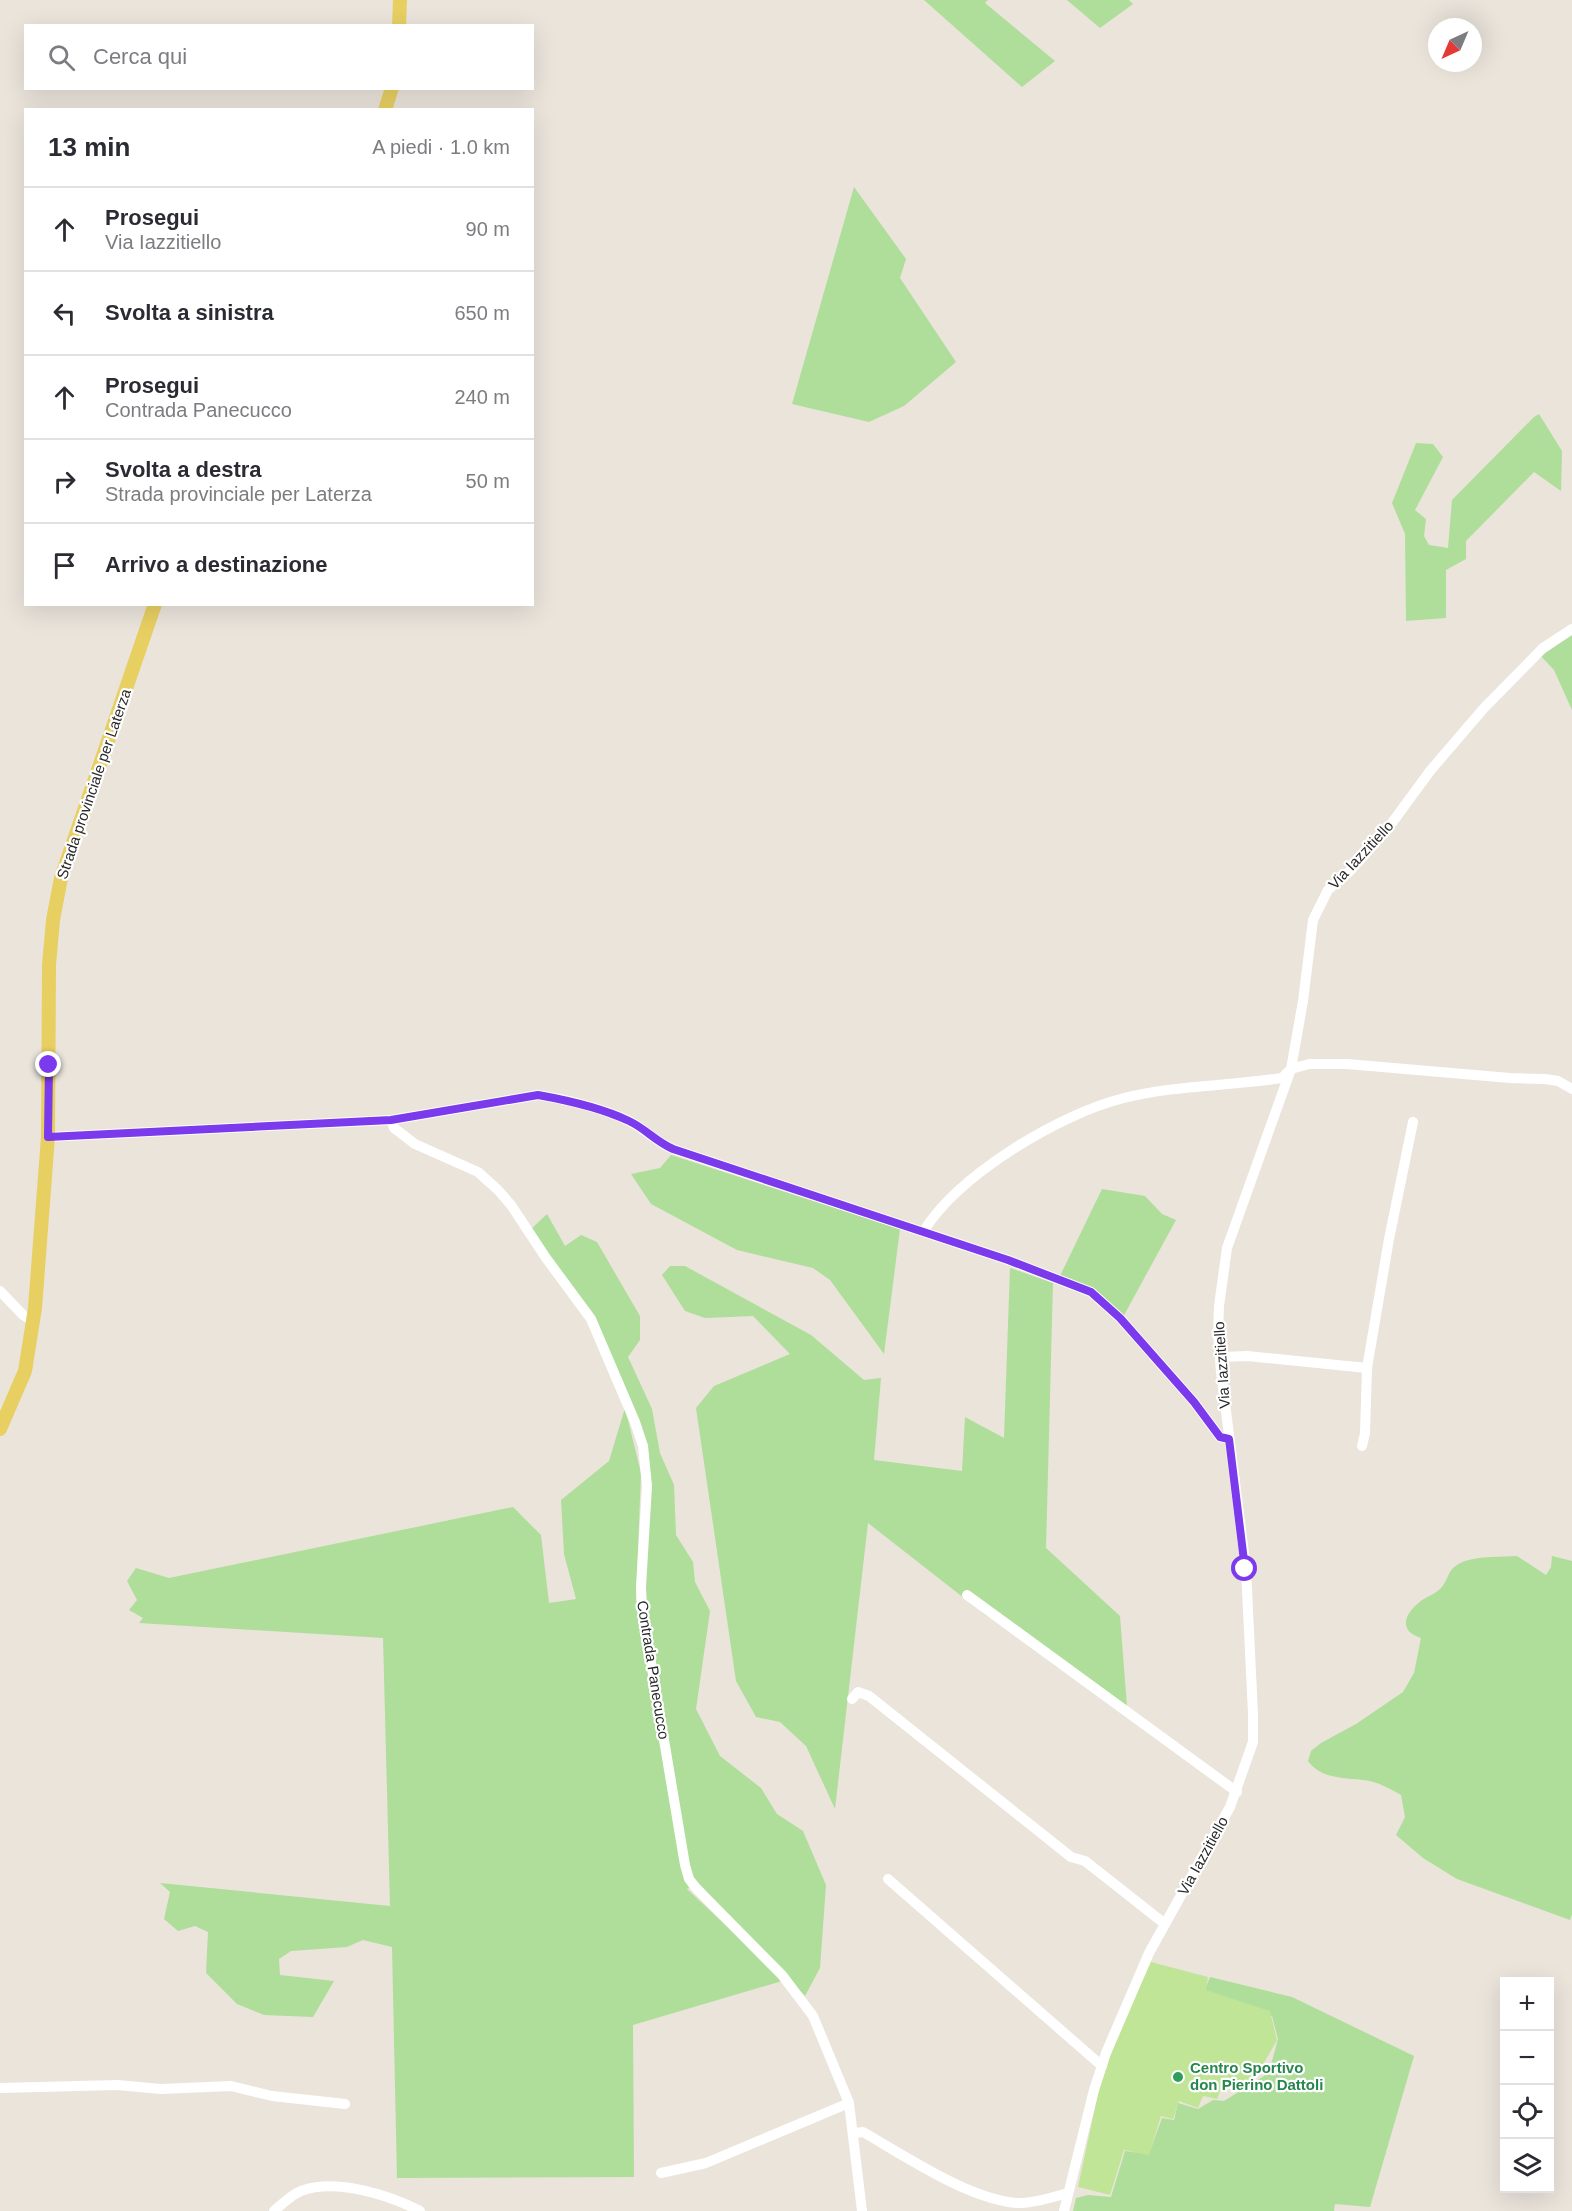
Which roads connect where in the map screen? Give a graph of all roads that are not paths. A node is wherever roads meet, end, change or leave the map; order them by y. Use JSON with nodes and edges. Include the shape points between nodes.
{"nodes":[{"id":1,"x":400,"y":0,"type":"edge"},
{"id":2,"x":399,"y":24,"type":"edge"},
{"id":3,"x":391,"y":90,"type":"edge"},
{"id":4,"x":386,"y":108,"type":"edge"},
{"id":5,"x":154,"y":606,"type":"edge"},
{"id":6,"x":1572,"y":629,"type":"edge"},
{"id":7,"x":1291,"y":1069,"type":"junction"},
{"id":8,"x":1572,"y":1089,"type":"edge"},
{"id":9,"x":391,"y":1120,"type":"junction"},
{"id":10,"x":1413,"y":1122,"type":"dead end"},
{"id":11,"x":48,"y":1137,"type":"junction"},
{"id":12,"x":923,"y":1232,"type":"junction"},
{"id":13,"x":0,"y":1291,"type":"edge"},
{"id":14,"x":33,"y":1321,"type":"junction"},
{"id":15,"x":1220,"y":1357,"type":"junction"},
{"id":16,"x":1367,"y":1368,"type":"junction"},
{"id":17,"x":0,"y":1429,"type":"edge"},
{"id":18,"x":1229,"y":1439,"type":"junction"},
{"id":19,"x":1362,"y":1446,"type":"dead end"},
{"id":20,"x":967,"y":1595,"type":"dead end"},
{"id":21,"x":852,"y":1700,"type":"dead end"},
{"id":22,"x":1237,"y":1792,"type":"junction"},
{"id":23,"x":888,"y":1879,"type":"dead end"},
{"id":24,"x":1165,"y":1924,"type":"junction"},
{"id":25,"x":1102,"y":2066,"type":"junction"},
{"id":26,"x":0,"y":2088,"type":"edge"},
{"id":27,"x":849,"y":2103,"type":"junction"},
{"id":28,"x":345,"y":2104,"type":"dead end"},
{"id":29,"x":854,"y":2133,"type":"junction"},
{"id":30,"x":661,"y":2174,"type":"dead end"},
{"id":31,"x":1068,"y":2193,"type":"junction"},
{"id":32,"x":1020,"y":2203,"type":"junction"},
{"id":33,"x":274,"y":2211,"type":"edge"},
{"id":34,"x":420,"y":2211,"type":"edge"},
{"id":35,"x":862,"y":2211,"type":"edge"},
{"id":36,"x":1033,"y":2211,"type":"edge"},
{"id":37,"x":1064,"y":2211,"type":"edge"}],
"edges":[{"from":1,"to":2,"type":"main road"},
{"from":3,"to":4,"type":"main road"},
{"from":5,"to":11,"type":"main road","name":"Strada provinciale per Laterza","via":[[61,878],[49,965]]},
{"from":6,"to":7,"type":"street","name":"Via Iazzitiello","via":[[1543,648],[1492,699],[1430,771],[1386,831],[1328,890],[1313,920]]},
{"from":7,"to":8,"type":"street","via":[[1309,1064],[1395,1067],[1545,1079]]},
{"from":7,"to":12,"type":"street","via":[[1282,1078],[1167,1089],[1098,1105],[1006,1153],[941,1207]]},
{"from":7,"to":15,"type":"street","name":"Via Iazzitiello","via":[[1227,1248],[1219,1306]]},
{"from":9,"to":11,"type":"street"},
{"from":9,"to":12,"type":"street","via":[[538,1095],[555,1098],[628,1121],[673,1149]]},
{"from":9,"to":27,"type":"street","name":"Contrada Panecucco","via":[[394,1128],[415,1144],[478,1172],[498,1190],[597,1329],[643,1446],[647,1486],[642,1609],[689,1879],[806,2005]]},
{"from":10,"to":16,"type":"street"},
{"from":11,"to":14,"type":"main road","name":"Strada provinciale per Laterza"},
{"from":12,"to":18,"type":"street","via":[[1091,1292],[1120,1318],[1220,1437]]},
{"from":13,"to":14,"type":"street"},
{"from":14,"to":17,"type":"main road","name":"Strada provinciale per Laterza","via":[[24,1371]]},
{"from":15,"to":16,"type":"street","via":[[1247,1356]]},
{"from":15,"to":18,"type":"street","name":"Via Iazzitiello"},
{"from":16,"to":19,"type":"street"},
{"from":18,"to":22,"type":"street","name":"Via Iazzitiello","via":[[1245,1569],[1253,1714],[1252,1742]]},
{"from":20,"to":22,"type":"street"},
{"from":21,"to":24,"type":"street","via":[[858,1692],[869,1696],[1071,1857],[1085,1861]]},
{"from":22,"to":24,"type":"street","name":"Via Iazzitiello"},
{"from":23,"to":25,"type":"street"},
{"from":24,"to":25,"type":"street","name":"Via Iazzitiello"},
{"from":25,"to":31,"type":"street","name":"Via Iazzitiello"},
{"from":26,"to":28,"type":"street","via":[[231,2086],[272,2096]]},
{"from":27,"to":29,"type":"street","name":"Contrada Panecucco"},
{"from":27,"to":30,"type":"street","via":[[706,2163]]},
{"from":29,"to":32,"type":"street","via":[[863,2132],[947,2180],[997,2199]]},
{"from":29,"to":35,"type":"street","name":"Contrada Panecucco"},
{"from":31,"to":32,"type":"street"},
{"from":31,"to":37,"type":"street","name":"Via Iazzitiello"},
{"from":32,"to":36,"type":"street"},
{"from":33,"to":34,"type":"street","via":[[300,2191],[338,2188],[379,2194]]}]}
